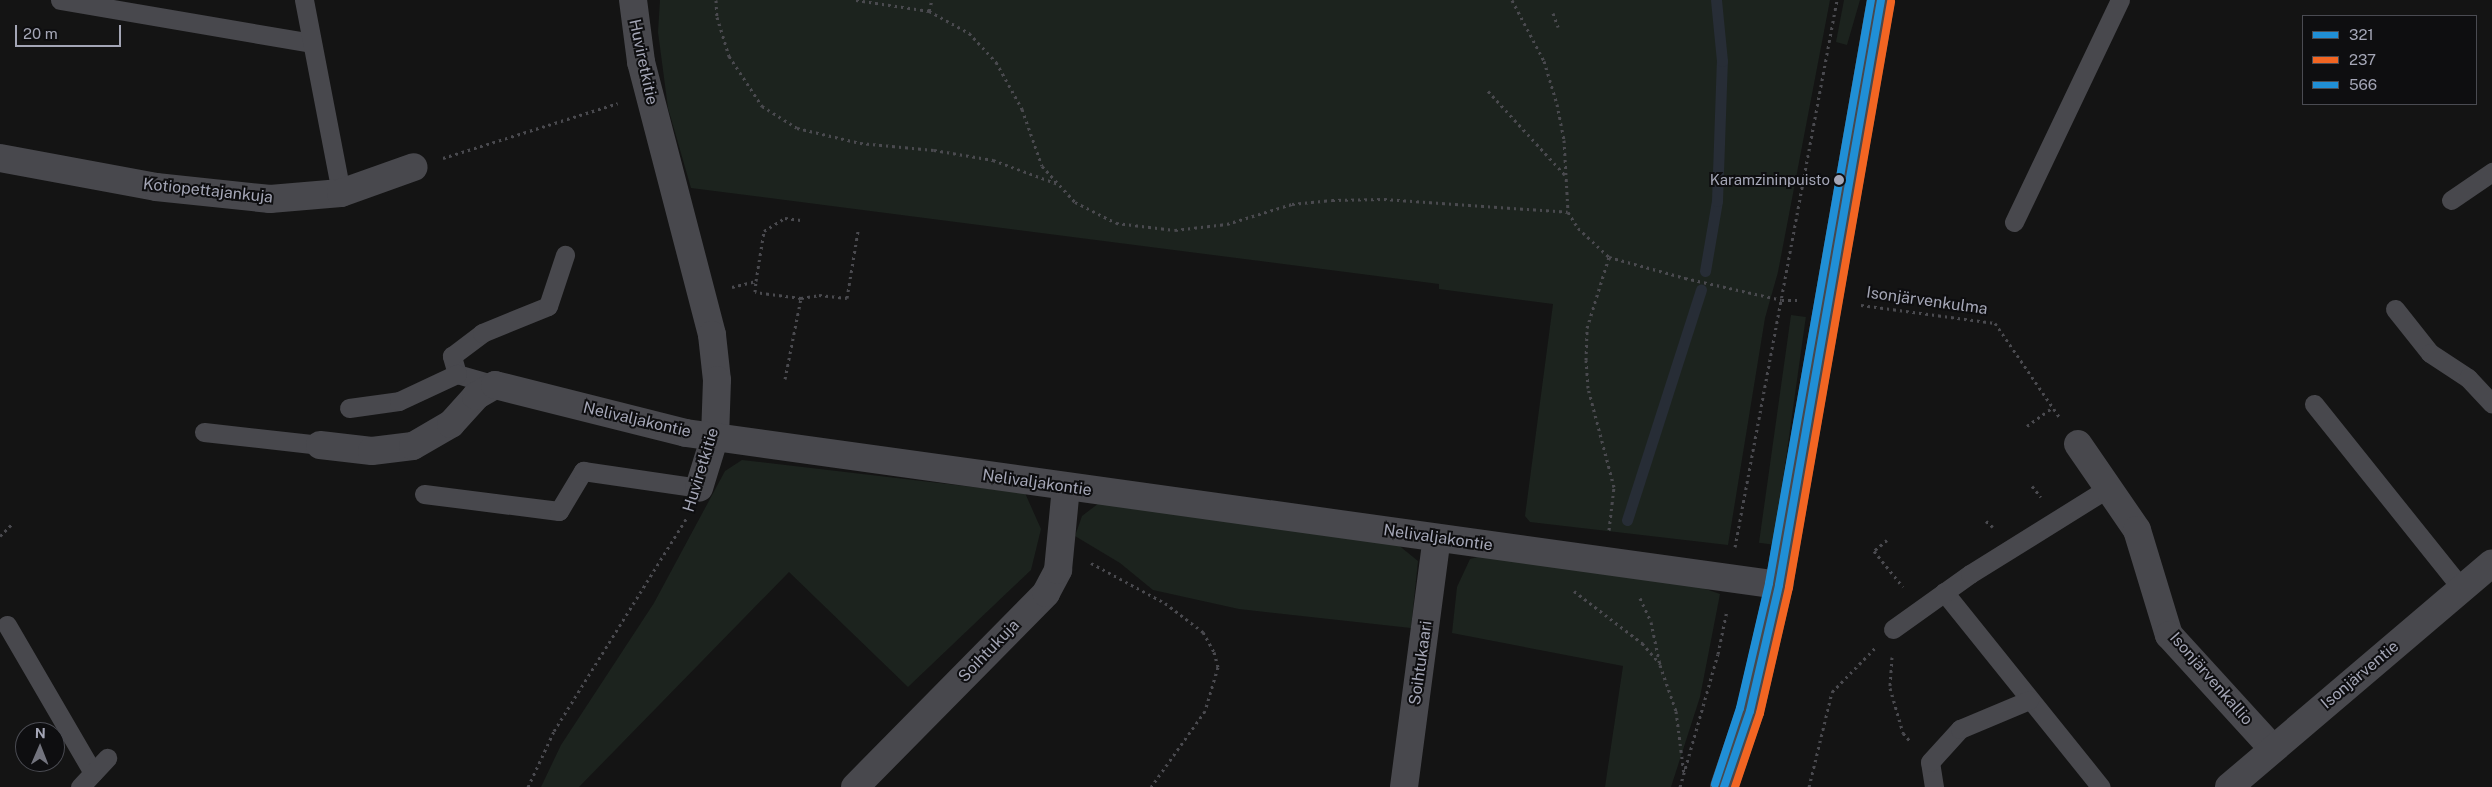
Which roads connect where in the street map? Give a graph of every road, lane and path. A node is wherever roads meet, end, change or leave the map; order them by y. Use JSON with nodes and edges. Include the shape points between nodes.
{"nodes":[{"id":1,"x":60,"y":0,"type":"edge"},
{"id":2,"x":304,"y":0,"type":"edge"},
{"id":3,"x":633,"y":0,"type":"edge"},
{"id":4,"x":716,"y":0,"type":"edge"},
{"id":5,"x":856,"y":0,"type":"edge"},
{"id":6,"x":932,"y":0,"type":"edge"},
{"id":7,"x":1512,"y":0,"type":"edge"},
{"id":8,"x":1838,"y":0,"type":"edge"},
{"id":9,"x":1881,"y":0,"type":"edge"},
{"id":10,"x":2120,"y":0,"type":"edge"},
{"id":11,"x":929,"y":11,"type":"junction"},
{"id":12,"x":1553,"y":13,"type":"dead end"},
{"id":13,"x":1558,"y":27,"type":"dead end"},
{"id":14,"x":311,"y":43,"type":"junction"},
{"id":15,"x":1488,"y":91,"type":"dead end"},
{"id":16,"x":649,"y":93,"type":"junction"},
{"id":17,"x":0,"y":158,"type":"edge"},
{"id":18,"x":414,"y":167,"type":"joint"},
{"id":19,"x":2492,"y":172,"type":"edge"},
{"id":20,"x":1566,"y":176,"type":"junction"},
{"id":21,"x":1059,"y":184,"type":"junction"},
{"id":22,"x":340,"y":193,"type":"junction"},
{"id":23,"x":2451,"y":200,"type":"dead end"},
{"id":24,"x":1568,"y":212,"type":"junction"},
{"id":25,"x":801,"y":220,"type":"dead end"},
{"id":26,"x":2014,"y":222,"type":"dead end"},
{"id":27,"x":858,"y":231,"type":"dead end"},
{"id":28,"x":566,"y":254,"type":"dead end"},
{"id":29,"x":1609,"y":257,"type":"junction"},
{"id":30,"x":801,"y":298,"type":"junction"},
{"id":31,"x":1782,"y":300,"type":"junction"},
{"id":32,"x":1830,"y":301,"type":"junction"},
{"id":33,"x":2395,"y":309,"type":"dead end"},
{"id":34,"x":457,"y":374,"type":"junction"},
{"id":35,"x":785,"y":379,"type":"dead end"},
{"id":36,"x":495,"y":385,"type":"junction"},
{"id":37,"x":2314,"y":404,"type":"dead end"},
{"id":38,"x":2492,"y":404,"type":"edge"},
{"id":39,"x":2053,"y":407,"type":"junction"},
{"id":40,"x":349,"y":408,"type":"dead end"},
{"id":41,"x":2026,"y":426,"type":"dead end"},
{"id":42,"x":204,"y":432,"type":"dead end"},
{"id":43,"x":715,"y":436,"type":"junction"},
{"id":44,"x":2078,"y":444,"type":"joint"},
{"id":45,"x":320,"y":445,"type":"joint"},
{"id":46,"x":1066,"y":487,"type":"junction"},
{"id":47,"x":699,"y":488,"type":"junction"},
{"id":48,"x":2108,"y":488,"type":"junction"},
{"id":49,"x":424,"y":494,"type":"dead end"},
{"id":50,"x":12,"y":524,"type":"dead end"},
{"id":51,"x":0,"y":536,"type":"edge"},
{"id":52,"x":1438,"y":538,"type":"junction"},
{"id":53,"x":1887,"y":540,"type":"dead end"},
{"id":54,"x":1059,"y":557,"type":"junction"},
{"id":55,"x":1624,"y":563,"type":"junction"},
{"id":56,"x":2492,"y":563,"type":"edge"},
{"id":57,"x":1733,"y":577,"type":"junction"},
{"id":58,"x":1779,"y":585,"type":"junction"},
{"id":59,"x":1568,"y":587,"type":"dead end"},
{"id":60,"x":2462,"y":589,"type":"junction"},
{"id":61,"x":1944,"y":592,"type":"junction"},
{"id":62,"x":1921,"y":609,"type":"junction"},
{"id":63,"x":7,"y":624,"type":"dead end"},
{"id":64,"x":1893,"y":629,"type":"junction"},
{"id":65,"x":1660,"y":665,"type":"junction"},
{"id":66,"x":2029,"y":700,"type":"junction"},
{"id":67,"x":2274,"y":749,"type":"junction"},
{"id":68,"x":107,"y":758,"type":"dead end"},
{"id":69,"x":1930,"y":762,"type":"junction"},
{"id":70,"x":94,"y":773,"type":"junction"},
{"id":71,"x":1684,"y":774,"type":"junction"},
{"id":72,"x":80,"y":787,"type":"edge"},
{"id":73,"x":528,"y":787,"type":"edge"},
{"id":74,"x":855,"y":787,"type":"edge"},
{"id":75,"x":1152,"y":787,"type":"edge"},
{"id":76,"x":1404,"y":787,"type":"edge"},
{"id":77,"x":1680,"y":787,"type":"edge"},
{"id":78,"x":1724,"y":787,"type":"edge"},
{"id":79,"x":1809,"y":787,"type":"edge"},
{"id":80,"x":1934,"y":787,"type":"edge"},
{"id":81,"x":2101,"y":787,"type":"edge"},
{"id":82,"x":2229,"y":787,"type":"edge"}],
"edges":[{"from":1,"to":14,"type":"lane"},
{"from":2,"to":14,"type":"lane"},
{"from":3,"to":16,"type":"street","name":"Huviretkitie","via":[[638,45]]},
{"from":4,"to":21,"type":"path","via":[[717,17],[729,56],[762,106],[797,128],[860,143],[993,160]]},
{"from":5,"to":11,"type":"path"},
{"from":6,"to":11,"type":"path"},
{"from":7,"to":20,"type":"path","via":[[1544,61],[1564,140]]},
{"from":8,"to":31,"type":"path"},
{"from":9,"to":32,"type":"street"},
{"from":10,"to":26,"type":"lane"},
{"from":11,"to":21,"type":"path","via":[[969,33],[996,62],[1022,109],[1042,166]]},
{"from":12,"to":13,"type":"path"},
{"from":14,"to":22,"type":"lane"},
{"from":15,"to":20,"type":"path"},
{"from":16,"to":18,"type":"path"},
{"from":16,"to":43,"type":"street","name":"Huviretkitie","via":[[712,335],[717,380]]},
{"from":17,"to":22,"type":"street","name":"Kotiopettajankuja","via":[[156,187],[270,200]]},
{"from":18,"to":22,"type":"street","name":"Kotiopettajankuja"},
{"from":19,"to":23,"type":"lane"},
{"from":20,"to":24,"type":"path"},
{"from":21,"to":24,"type":"path","via":[[1076,202],[1116,222],[1175,230],[1227,224],[1292,204],[1332,200],[1384,199]]},
{"from":24,"to":29,"type":"path","via":[[1578,228]]},
{"from":25,"to":30,"type":"path","via":[[785,218],[764,231],[755,292]]},
{"from":27,"to":30,"type":"path","via":[[848,298],[819,295]]},
{"from":28,"to":34,"type":"lane","via":[[548,306],[482,333],[452,356]]},
{"from":29,"to":31,"type":"path","name":"Isonjärvenkulma"},
{"from":29,"to":55,"type":"path","via":[[1587,328],[1586,360],[1588,388],[1614,487],[1614,511],[1606,541]]},
{"from":30,"to":35,"type":"path"},
{"from":31,"to":32,"type":"path","name":"Isonjärvenkulma"},
{"from":31,"to":57,"type":"path","via":[[1734,556]]},
{"from":32,"to":39,"type":"path","name":"Isonjärvenkulma","via":[[1995,323]]},
{"from":32,"to":58,"type":"street"},
{"from":33,"to":38,"type":"lane","via":[[2430,353],[2468,378]]},
{"from":34,"to":36,"type":"lane"},
{"from":34,"to":40,"type":"lane","via":[[399,401]]},
{"from":36,"to":43,"type":"street","name":"Nelivaljakontie","via":[[686,433]]},
{"from":36,"to":45,"type":"street","via":[[476,396],[451,424],[413,446],[372,452]]},
{"from":37,"to":60,"type":"lane"},
{"from":39,"to":41,"type":"path"},
{"from":39,"to":44,"type":"path","name":"Isonjärvenkulma"},
{"from":42,"to":45,"type":"lane"},
{"from":43,"to":46,"type":"street","name":"Nelivaljakontie"},
{"from":43,"to":47,"type":"street","name":"Huviretkitie"},
{"from":44,"to":48,"type":"street","name":"Isonjärvenkallio"},
{"from":46,"to":52,"type":"street","name":"Nelivaljakontie"},
{"from":46,"to":54,"type":"street","name":"Soihtukuja"},
{"from":47,"to":49,"type":"lane","via":[[583,471],[559,511]]},
{"from":47,"to":73,"type":"path","name":"Huviretkitie","via":[[674,542],[554,731]]},
{"from":48,"to":61,"type":"lane"},
{"from":48,"to":67,"type":"street","name":"Isonjärvenkallio","via":[[2137,530],[2169,635]]},
{"from":50,"to":51,"type":"path"},
{"from":52,"to":55,"type":"street","name":"Nelivaljakontie"},
{"from":52,"to":76,"type":"street","name":"Soihtukaari"},
{"from":53,"to":62,"type":"path","via":[[1874,551]]},
{"from":54,"to":74,"type":"street","name":"Soihtukuja","via":[[1058,570],[1046,593]]},
{"from":54,"to":75,"type":"path","via":[[1083,560],[1165,603],[1203,632],[1214,652],[1218,667],[1205,711]]},
{"from":55,"to":57,"type":"street","name":"Nelivaljakontie"},
{"from":55,"to":65,"type":"path","via":[[1650,622]]},
{"from":56,"to":60,"type":"street","name":"Isonjärventie"},
{"from":57,"to":58,"type":"street","name":"Nelivaljakontie"},
{"from":57,"to":71,"type":"path","via":[[1718,654]]},
{"from":58,"to":78,"type":"street","via":[[1750,711]]},
{"from":59,"to":65,"type":"path","via":[[1642,643]]},
{"from":60,"to":67,"type":"street","name":"Isonjärventie"},
{"from":61,"to":62,"type":"lane"},
{"from":61,"to":66,"type":"lane"},
{"from":62,"to":64,"type":"lane"},
{"from":63,"to":70,"type":"lane"},
{"from":64,"to":69,"type":"path","via":[[1890,688],[1903,733]]},
{"from":64,"to":79,"type":"path","via":[[1832,692]]},
{"from":65,"to":71,"type":"path","via":[[1676,711]]},
{"from":66,"to":69,"type":"lane","via":[[1960,729]]},
{"from":66,"to":81,"type":"lane"},
{"from":67,"to":82,"type":"street","name":"Isonjärventie"},
{"from":68,"to":70,"type":"lane"},
{"from":69,"to":80,"type":"lane"},
{"from":70,"to":72,"type":"lane"},
{"from":71,"to":77,"type":"path"}]}
